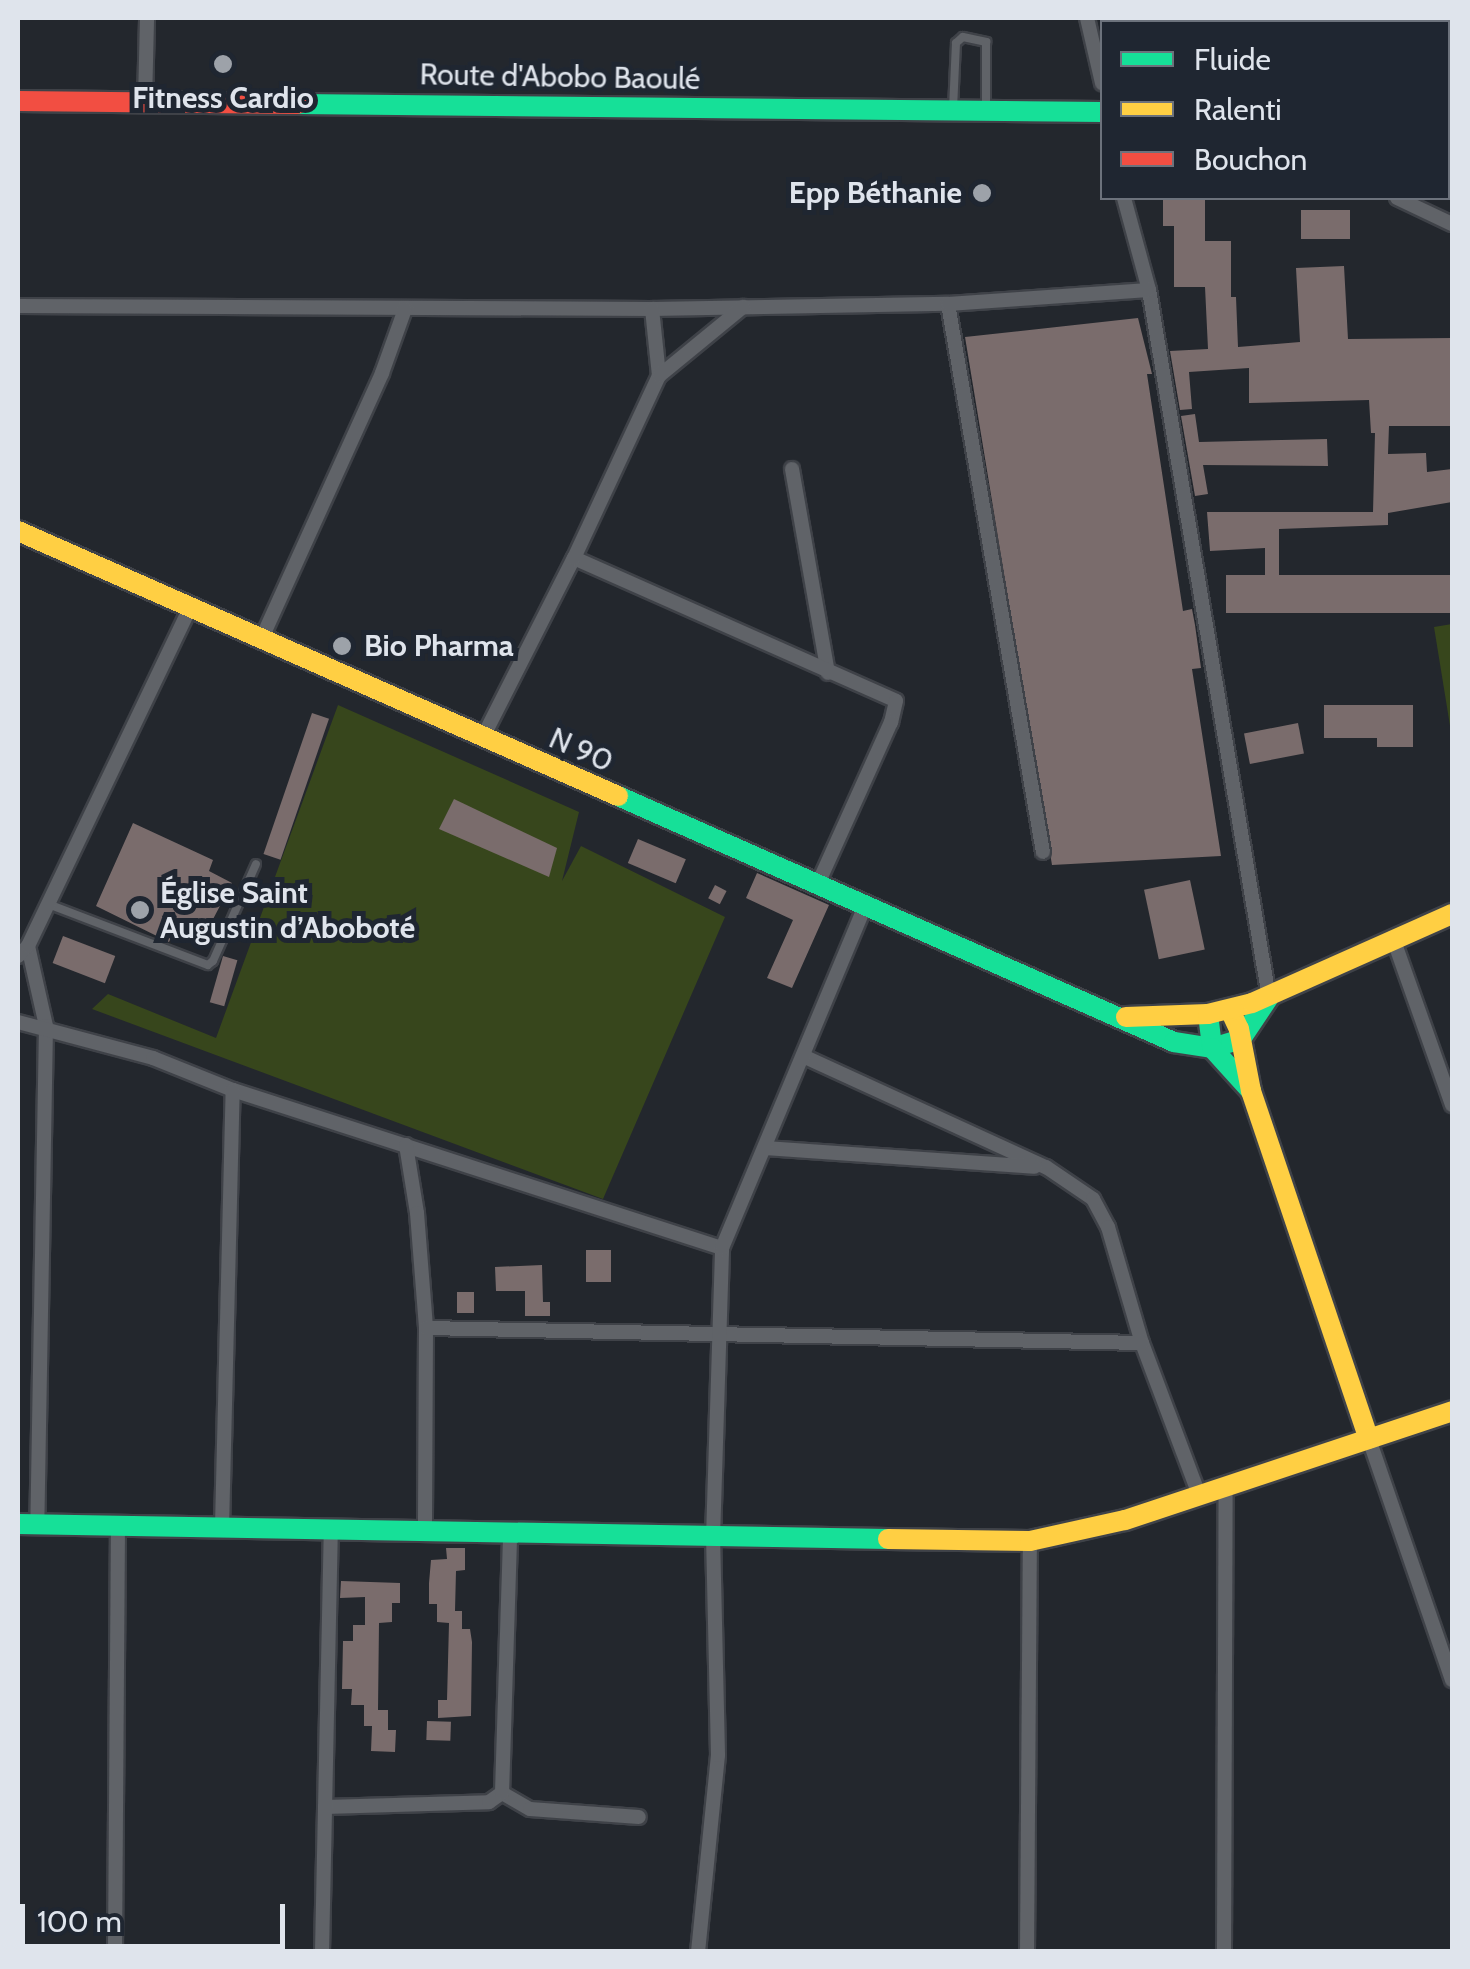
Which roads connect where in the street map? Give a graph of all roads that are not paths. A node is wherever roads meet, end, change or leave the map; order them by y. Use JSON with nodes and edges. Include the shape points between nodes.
{"nodes":[{"id":1,"x":147,"y":18,"type":"edge"},
{"id":2,"x":1088,"y":18,"type":"edge"},
{"id":3,"x":1100,"y":75,"type":"edge"},
{"id":4,"x":18,"y":101,"type":"edge"},
{"id":5,"x":145,"y":102,"type":"junction"},
{"id":6,"x":953,"y":112,"type":"junction"},
{"id":7,"x":986,"y":112,"type":"junction"},
{"id":8,"x":1100,"y":112,"type":"edge"},
{"id":9,"x":1125,"y":200,"type":"edge"},
{"id":10,"x":1400,"y":200,"type":"edge"},
{"id":11,"x":1452,"y":224,"type":"edge"},
{"id":12,"x":1150,"y":290,"type":"junction"},
{"id":13,"x":948,"y":304,"type":"junction"},
{"id":14,"x":18,"y":306,"type":"edge"},
{"id":15,"x":744,"y":307,"type":"junction"},
{"id":16,"x":652,"y":308,"type":"junction"},
{"id":17,"x":405,"y":309,"type":"junction"},
{"id":18,"x":659,"y":376,"type":"junction"},
{"id":19,"x":792,"y":469,"type":"dead end"},
{"id":20,"x":18,"y":531,"type":"edge"},
{"id":21,"x":574,"y":558,"type":"junction"},
{"id":22,"x":190,"y":608,"type":"junction"},
{"id":23,"x":261,"y":640,"type":"junction"},
{"id":24,"x":828,"y":673,"type":"junction"},
{"id":25,"x":482,"y":740,"type":"junction"},
{"id":26,"x":1043,"y":852,"type":"dead end"},
{"id":27,"x":256,"y":864,"type":"dead end"},
{"id":28,"x":817,"y":886,"type":"junction"},
{"id":29,"x":48,"y":904,"type":"junction"},
{"id":30,"x":865,"y":906,"type":"junction"},
{"id":31,"x":1452,"y":914,"type":"edge"},
{"id":32,"x":1394,"y":940,"type":"junction"},
{"id":33,"x":23,"y":951,"type":"edge"},
{"id":34,"x":1269,"y":997,"type":"junction"},
{"id":35,"x":1230,"y":1010,"type":"junction"},
{"id":36,"x":1208,"y":1014,"type":"junction"},
{"id":37,"x":1124,"y":1017,"type":"junction"},
{"id":38,"x":18,"y":1022,"type":"edge"},
{"id":39,"x":46,"y":1026,"type":"junction"},
{"id":40,"x":1241,"y":1039,"type":"junction"},
{"id":41,"x":1212,"y":1048,"type":"junction"},
{"id":42,"x":803,"y":1056,"type":"junction"},
{"id":43,"x":233,"y":1090,"type":"junction"},
{"id":44,"x":1251,"y":1091,"type":"junction"},
{"id":45,"x":1452,"y":1105,"type":"edge"},
{"id":46,"x":406,"y":1145,"type":"junction"},
{"id":47,"x":765,"y":1148,"type":"junction"},
{"id":48,"x":1046,"y":1168,"type":"junction"},
{"id":49,"x":722,"y":1248,"type":"junction"},
{"id":50,"x":426,"y":1328,"type":"junction"},
{"id":51,"x":716,"y":1336,"type":"junction"},
{"id":52,"x":1142,"y":1344,"type":"junction"},
{"id":53,"x":1452,"y":1410,"type":"edge"},
{"id":54,"x":1369,"y":1439,"type":"junction"},
{"id":55,"x":1226,"y":1488,"type":"junction"},
{"id":56,"x":1200,"y":1497,"type":"junction"},
{"id":57,"x":27,"y":1524,"type":"edge"},
{"id":58,"x":118,"y":1527,"type":"junction"},
{"id":59,"x":222,"y":1527,"type":"junction"},
{"id":60,"x":332,"y":1530,"type":"junction"},
{"id":61,"x":425,"y":1531,"type":"junction"},
{"id":62,"x":510,"y":1534,"type":"junction"},
{"id":63,"x":713,"y":1538,"type":"junction"},
{"id":64,"x":1030,"y":1541,"type":"junction"},
{"id":65,"x":1452,"y":1680,"type":"edge"},
{"id":66,"x":502,"y":1793,"type":"junction"},
{"id":67,"x":325,"y":1807,"type":"junction"},
{"id":68,"x":639,"y":1816,"type":"dead end"},
{"id":69,"x":114,"y":1952,"type":"edge"},
{"id":70,"x":322,"y":1952,"type":"edge"},
{"id":71,"x":698,"y":1952,"type":"edge"},
{"id":72,"x":1027,"y":1952,"type":"edge"},
{"id":73,"x":1224,"y":1952,"type":"edge"}],
"edges":[{"from":1,"to":5,"type":"street"},
{"from":2,"to":3,"type":"street"},
{"from":4,"to":5,"type":"street","name":"Route d'Abobo Baoulé"},
{"from":5,"to":6,"type":"street","name":"Route d'Abobo Baoulé"},
{"from":6,"to":7,"type":"street","name":"Route d'Abobo Baoulé"},
{"from":6,"to":7,"type":"lane","via":[[956,43],[970,37],[987,46]]},
{"from":7,"to":8,"type":"street","name":"Route d'Abobo Baoulé"},
{"from":9,"to":12,"type":"street"},
{"from":10,"to":11,"type":"street"},
{"from":12,"to":13,"type":"street"},
{"from":12,"to":34,"type":"street"},
{"from":13,"to":15,"type":"street"},
{"from":13,"to":26,"type":"street"},
{"from":14,"to":17,"type":"street"},
{"from":15,"to":16,"type":"street"},
{"from":15,"to":18,"type":"street"},
{"from":16,"to":17,"type":"street"},
{"from":16,"to":18,"type":"street"},
{"from":17,"to":23,"type":"street"},
{"from":18,"to":21,"type":"street"},
{"from":19,"to":24,"type":"street"},
{"from":20,"to":22,"type":"street","name":"N 90"},
{"from":21,"to":24,"type":"street"},
{"from":21,"to":25,"type":"street"},
{"from":22,"to":23,"type":"street","name":"N 90"},
{"from":22,"to":29,"type":"street"},
{"from":23,"to":25,"type":"street","name":"N 90"},
{"from":24,"to":28,"type":"street","via":[[896,701]]},
{"from":25,"to":28,"type":"street","name":"N 90"},
{"from":27,"to":29,"type":"lane","via":[[208,965]]},
{"from":28,"to":30,"type":"street","name":"N 90"},
{"from":29,"to":33,"type":"street"},
{"from":30,"to":37,"type":"street","name":"N 90"},
{"from":30,"to":42,"type":"street"},
{"from":31,"to":32,"type":"street","name":"N 90"},
{"from":32,"to":34,"type":"street","name":"N 90"},
{"from":32,"to":45,"type":"street"},
{"from":33,"to":39,"type":"street"},
{"from":34,"to":35,"type":"street","name":"N 90"},
{"from":34,"to":40,"type":"street"},
{"from":35,"to":36,"type":"street","name":"N 90"},
{"from":35,"to":40,"type":"street"},
{"from":36,"to":37,"type":"street","name":"N 90"},
{"from":36,"to":41,"type":"street"},
{"from":37,"to":41,"type":"street","name":"N 90","via":[[1174,1042]]},
{"from":38,"to":39,"type":"street"},
{"from":39,"to":43,"type":"street"},
{"from":39,"to":57,"type":"street"},
{"from":40,"to":41,"type":"street"},
{"from":40,"to":44,"type":"street"},
{"from":41,"to":44,"type":"street"},
{"from":42,"to":47,"type":"street"},
{"from":42,"to":48,"type":"street"},
{"from":43,"to":46,"type":"street"},
{"from":43,"to":59,"type":"street"},
{"from":44,"to":54,"type":"street"},
{"from":46,"to":49,"type":"street"},
{"from":46,"to":50,"type":"street"},
{"from":47,"to":48,"type":"street"},
{"from":47,"to":49,"type":"street"},
{"from":48,"to":52,"type":"street","via":[[1093,1198]]},
{"from":49,"to":51,"type":"street"},
{"from":50,"to":51,"type":"street"},
{"from":50,"to":61,"type":"street"},
{"from":51,"to":52,"type":"street"},
{"from":51,"to":63,"type":"street"},
{"from":52,"to":56,"type":"street"},
{"from":53,"to":54,"type":"street"},
{"from":54,"to":55,"type":"street"},
{"from":54,"to":65,"type":"street"},
{"from":55,"to":56,"type":"street"},
{"from":55,"to":73,"type":"street"},
{"from":56,"to":64,"type":"street"},
{"from":57,"to":58,"type":"street"},
{"from":58,"to":59,"type":"street"},
{"from":58,"to":69,"type":"street"},
{"from":59,"to":60,"type":"street"},
{"from":60,"to":61,"type":"street"},
{"from":60,"to":67,"type":"street"},
{"from":61,"to":62,"type":"street"},
{"from":62,"to":63,"type":"street"},
{"from":62,"to":66,"type":"street"},
{"from":63,"to":64,"type":"street"},
{"from":63,"to":71,"type":"street","via":[[718,1755]]},
{"from":64,"to":72,"type":"street"},
{"from":66,"to":67,"type":"street","via":[[489,1802]]},
{"from":66,"to":68,"type":"street","via":[[530,1808]]},
{"from":67,"to":70,"type":"street"}]}
